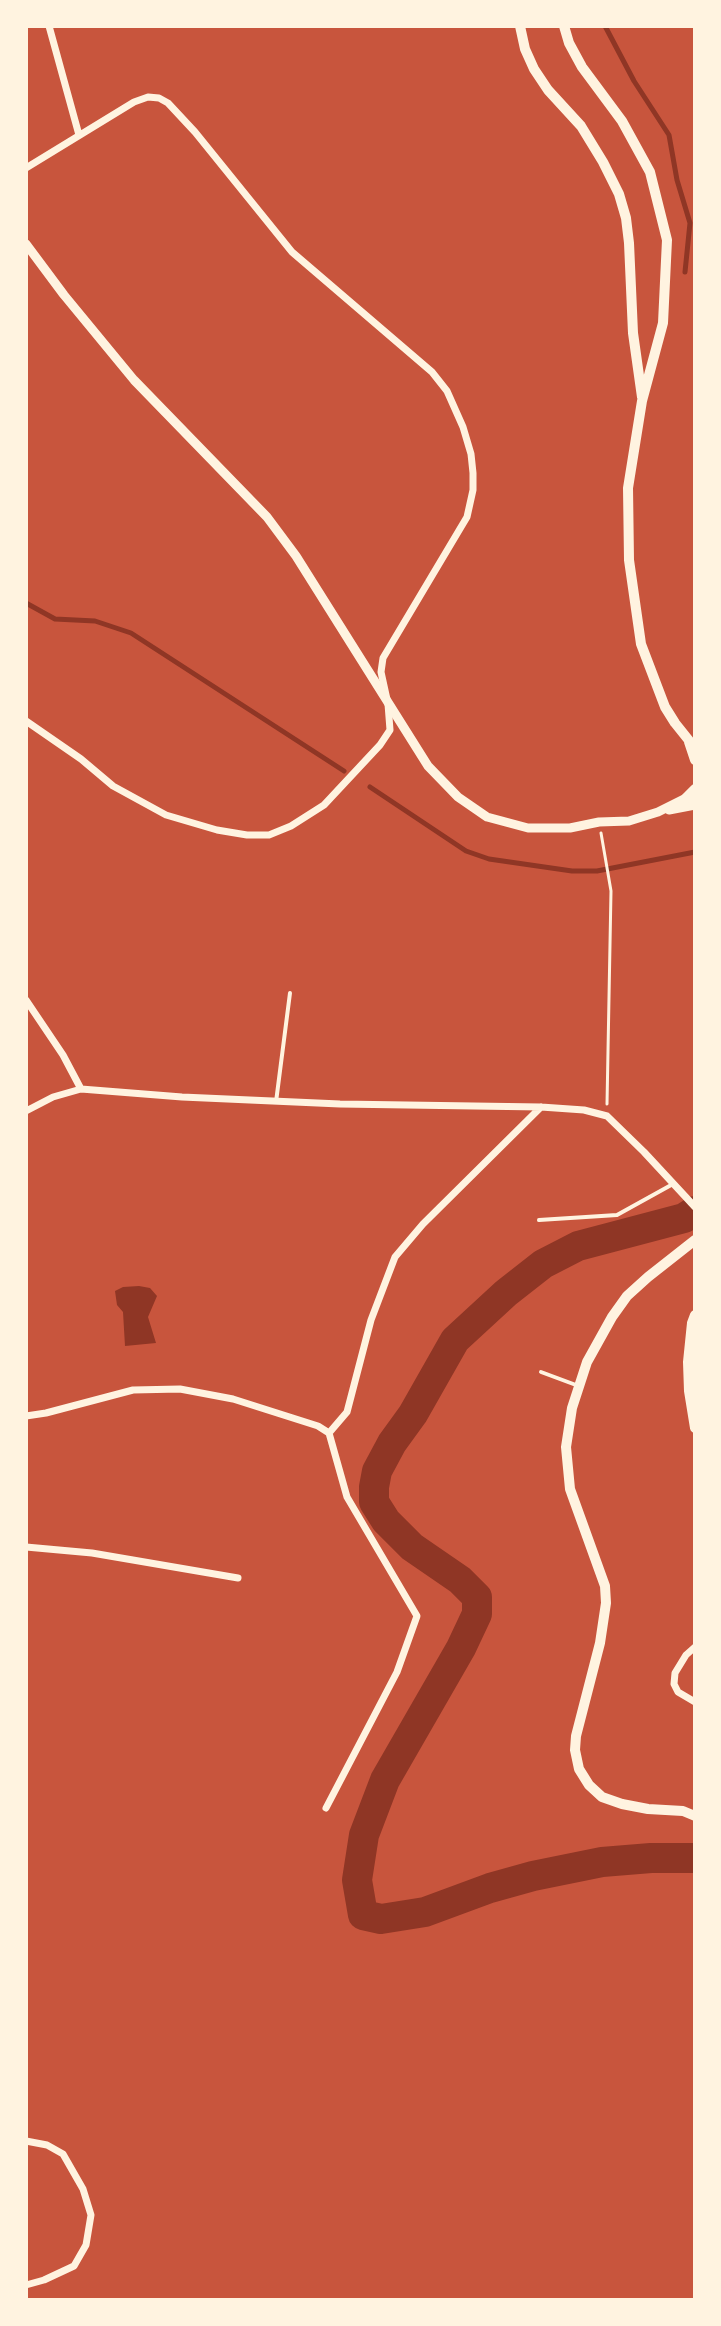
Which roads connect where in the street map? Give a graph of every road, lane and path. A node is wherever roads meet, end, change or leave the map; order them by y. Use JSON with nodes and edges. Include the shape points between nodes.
{"nodes":[{"id":1,"x":49,"y":26,"type":"edge"},
{"id":2,"x":520,"y":26,"type":"edge"},
{"id":3,"x":564,"y":26,"type":"edge"},
{"id":4,"x":79,"y":135,"type":"junction"},
{"id":5,"x":26,"y":168,"type":"edge"},
{"id":6,"x":26,"y":244,"type":"edge"},
{"id":7,"x":642,"y":401,"type":"junction"},
{"id":8,"x":388,"y":704,"type":"junction"},
{"id":9,"x":26,"y":721,"type":"edge"},
{"id":10,"x":690,"y":740,"type":"edge"},
{"id":11,"x":695,"y":760,"type":"edge"},
{"id":12,"x":695,"y":789,"type":"edge"},
{"id":13,"x":692,"y":800,"type":"edge"},
{"id":14,"x":599,"y":822,"type":"junction"},
{"id":15,"x":290,"y":993,"type":"dead end"},
{"id":16,"x":26,"y":1000,"type":"edge"},
{"id":17,"x":81,"y":1089,"type":"junction"},
{"id":18,"x":276,"y":1102,"type":"junction"},
{"id":19,"x":541,"y":1107,"type":"junction"},
{"id":20,"x":26,"y":1111,"type":"edge"},
{"id":21,"x":607,"y":1116,"type":"junction"},
{"id":22,"x":673,"y":1183,"type":"junction"},
{"id":23,"x":692,"y":1204,"type":"edge"},
{"id":24,"x":539,"y":1220,"type":"dead end"},
{"id":25,"x":695,"y":1240,"type":"edge"},
{"id":26,"x":695,"y":1315,"type":"edge"},
{"id":27,"x":541,"y":1372,"type":"dead end"},
{"id":28,"x":579,"y":1386,"type":"junction"},
{"id":29,"x":26,"y":1416,"type":"edge"},
{"id":30,"x":695,"y":1428,"type":"edge"},
{"id":31,"x":329,"y":1433,"type":"junction"},
{"id":32,"x":26,"y":1547,"type":"edge"},
{"id":33,"x":238,"y":1578,"type":"dead end"},
{"id":34,"x":695,"y":1647,"type":"edge"},
{"id":35,"x":695,"y":1702,"type":"edge"},
{"id":36,"x":326,"y":1808,"type":"dead end"},
{"id":37,"x":695,"y":1816,"type":"edge"},
{"id":38,"x":26,"y":2141,"type":"edge"},
{"id":39,"x":26,"y":2285,"type":"edge"}],
"edges":[{"from":1,"to":4,"type":"street"},
{"from":2,"to":7,"type":"main road","via":[[534,69],[581,126],[619,194],[629,243]]},
{"from":3,"to":7,"type":"main road","via":[[582,67],[622,121],[650,172],[667,240],[663,323]]},
{"from":4,"to":5,"type":"street"},
{"from":4,"to":8,"type":"street","via":[[134,102],[148,97],[168,103],[292,252],[419,359],[447,391],[471,454],[473,490],[467,517],[383,658]]},
{"from":6,"to":8,"type":"street","via":[[134,380],[267,517]]},
{"from":7,"to":10,"type":"main road","via":[[628,488],[632,587],[641,644],[665,707]]},
{"from":8,"to":9,"type":"street","via":[[390,730],[380,745],[324,805],[269,835],[217,830],[166,815],[113,786]]},
{"from":8,"to":14,"type":"street","via":[[428,766],[487,817],[528,828]]},
{"from":10,"to":11,"type":"main road"},
{"from":12,"to":13,"type":"main road"},
{"from":13,"to":14,"type":"street","via":[[629,821]]},
{"from":14,"to":21,"type":"path","via":[[611,891]]},
{"from":15,"to":18,"type":"lane"},
{"from":16,"to":17,"type":"street"},
{"from":17,"to":18,"type":"street"},
{"from":17,"to":20,"type":"street"},
{"from":18,"to":19,"type":"street"},
{"from":19,"to":21,"type":"street"},
{"from":19,"to":31,"type":"street","via":[[395,1257],[371,1320],[347,1412]]},
{"from":21,"to":22,"type":"street"},
{"from":22,"to":23,"type":"street"},
{"from":22,"to":24,"type":"lane","via":[[617,1215]]},
{"from":25,"to":28,"type":"main road","via":[[627,1296],[587,1362]]},
{"from":26,"to":30,"type":"main road","via":[[688,1362]]},
{"from":27,"to":28,"type":"lane"},
{"from":28,"to":37,"type":"main road","via":[[566,1447],[568,1473],[606,1603],[576,1736],[579,1769],[602,1797]]},
{"from":29,"to":31,"type":"street","via":[[133,1390],[180,1389],[233,1399]]},
{"from":31,"to":36,"type":"street","via":[[347,1497],[417,1616],[397,1672]]},
{"from":32,"to":33,"type":"street"},
{"from":34,"to":35,"type":"street","via":[[675,1673],[674,1684]]},
{"from":38,"to":39,"type":"street","via":[[63,2154],[91,2215],[86,2245],[74,2266]]}]}
